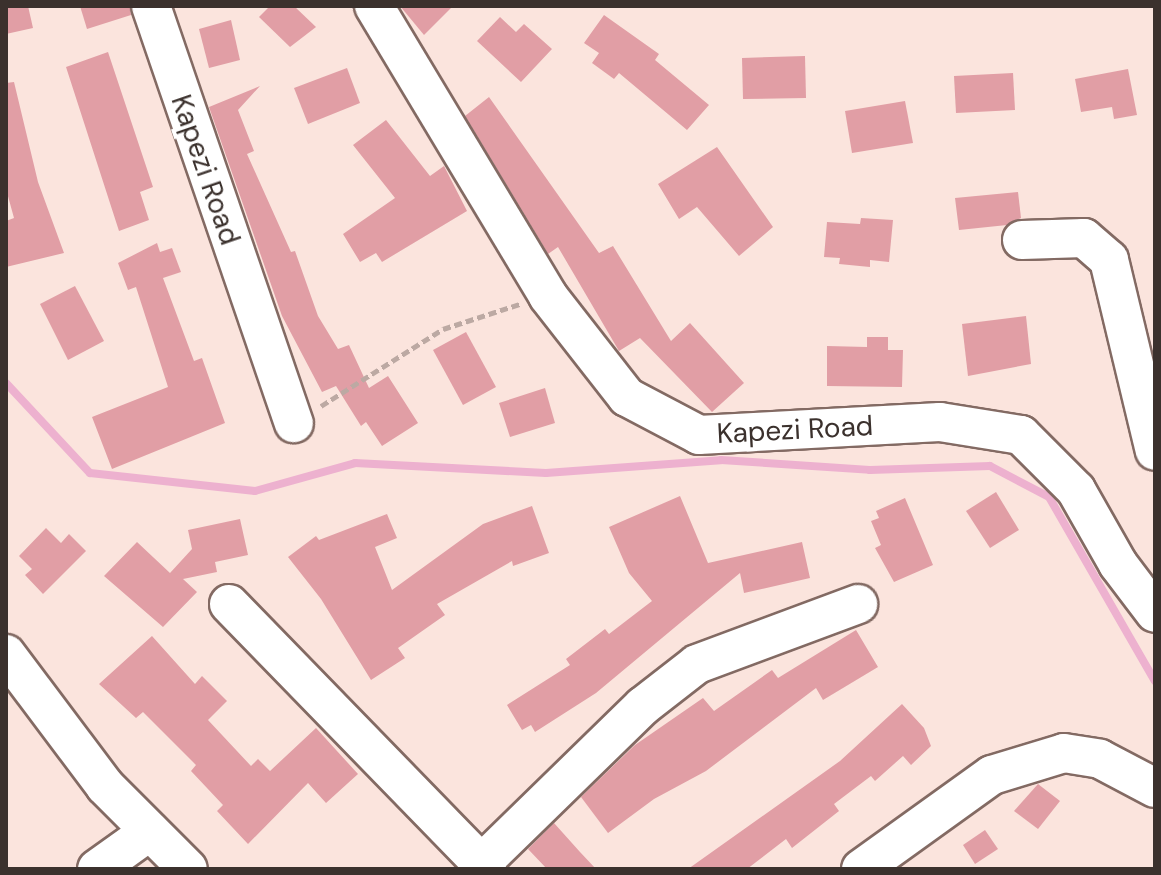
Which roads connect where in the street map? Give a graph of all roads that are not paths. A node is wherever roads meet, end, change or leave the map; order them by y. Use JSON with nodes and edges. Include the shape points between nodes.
{"nodes":[{"id":1,"x":151,"y":6,"type":"edge"},
{"id":2,"x":374,"y":6,"type":"edge"},
{"id":3,"x":1022,"y":240,"type":"dead end"},
{"id":4,"x":294,"y":423,"type":"road end"},
{"id":5,"x":1155,"y":451,"type":"edge"},
{"id":6,"x":229,"y":604,"type":"dead end"},
{"id":7,"x":858,"y":604,"type":"dead end"},
{"id":8,"x":1155,"y":613,"type":"edge"},
{"id":9,"x":7,"y":657,"type":"edge"},
{"id":10,"x":1155,"y":788,"type":"edge"},
{"id":11,"x":150,"y":831,"type":"junction"},
{"id":12,"x":484,"y":866,"type":"edge"},
{"id":13,"x":97,"y":869,"type":"edge"},
{"id":14,"x":188,"y":869,"type":"edge"},
{"id":15,"x":861,"y":869,"type":"edge"}],
"edges":[{"from":1,"to":4,"type":"street","name":"Kapezi Road"},
{"from":2,"to":8,"type":"street","name":"Kapezi Road","via":[[548,296],[627,397],[699,435],[940,422],[1021,435],[1076,490],[1118,564]]},
{"from":3,"to":5,"type":"street","via":[[1084,238],[1109,260]]},
{"from":6,"to":12,"type":"street"},
{"from":7,"to":12,"type":"street","via":[[697,664],[643,706]]},
{"from":9,"to":11,"type":"street","via":[[105,786]]},
{"from":10,"to":15,"type":"street","via":[[1100,759],[1064,753],[992,775]]},
{"from":11,"to":13,"type":"street"},
{"from":11,"to":14,"type":"street"}]}
